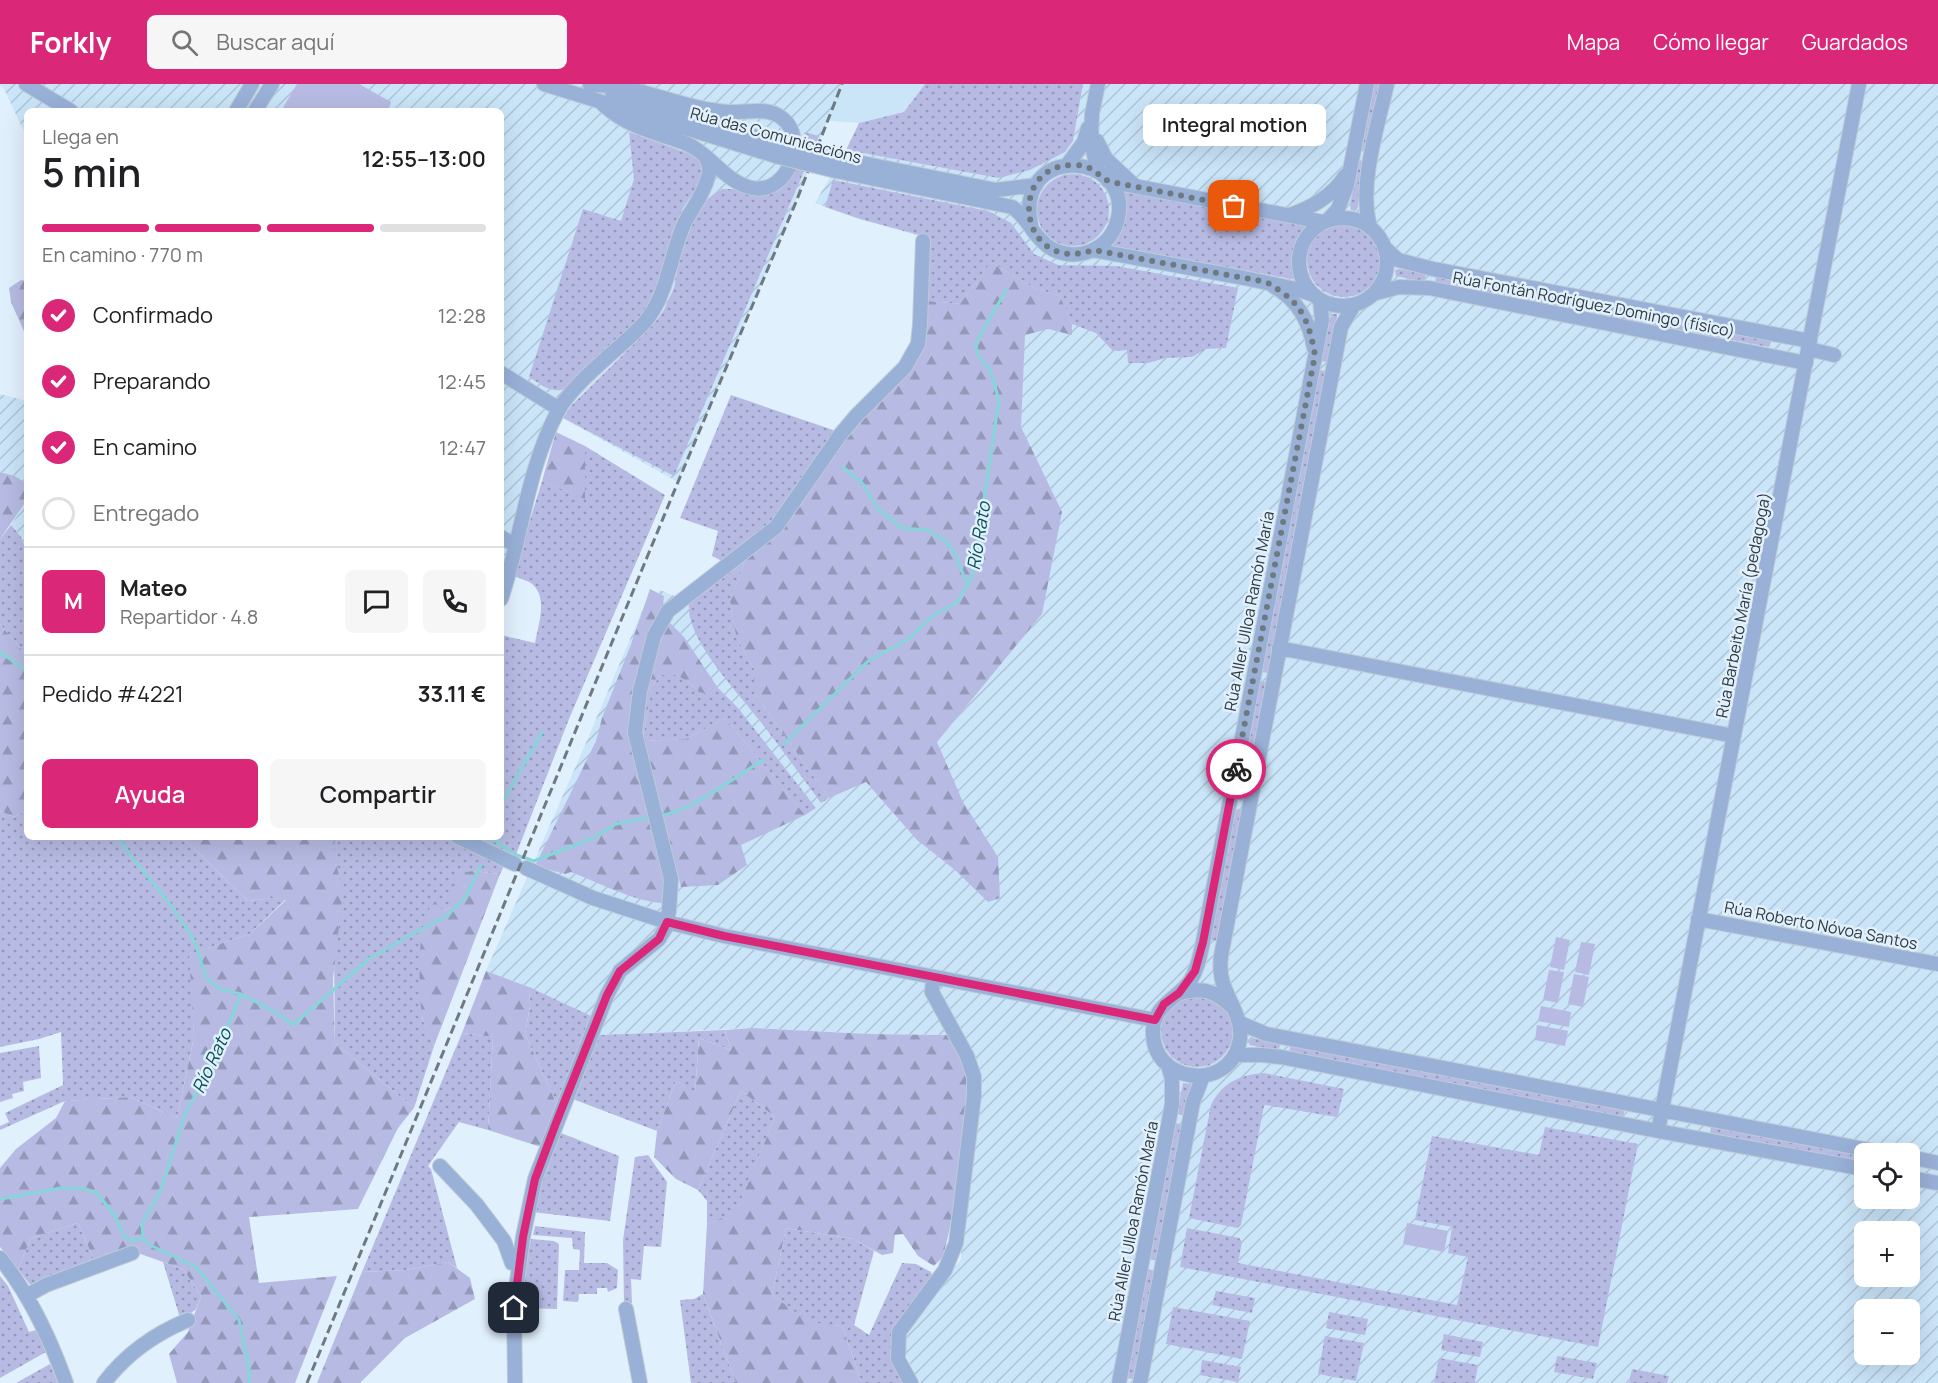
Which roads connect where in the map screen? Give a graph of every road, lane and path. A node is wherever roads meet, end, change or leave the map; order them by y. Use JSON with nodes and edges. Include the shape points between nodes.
{"nodes":[{"id":1,"x":26,"y":84,"type":"edge"},
{"id":2,"x":252,"y":84,"type":"edge"},
{"id":3,"x":272,"y":84,"type":"edge"},
{"id":4,"x":544,"y":84,"type":"edge"},
{"id":5,"x":1098,"y":84,"type":"edge"},
{"id":6,"x":1366,"y":84,"type":"edge"},
{"id":7,"x":1387,"y":84,"type":"edge"},
{"id":8,"x":1859,"y":84,"type":"edge"},
{"id":9,"x":589,"y":85,"type":"edge"},
{"id":10,"x":599,"y":101,"type":"junction"},
{"id":11,"x":66,"y":108,"type":"edge"},
{"id":12,"x":238,"y":108,"type":"edge"},
{"id":13,"x":257,"y":108,"type":"edge"},
{"id":14,"x":1092,"y":120,"type":"junction"},
{"id":15,"x":780,"y":151,"type":"junction"},
{"id":16,"x":705,"y":156,"type":"junction"},
{"id":17,"x":839,"y":165,"type":"junction"},
{"id":18,"x":1068,"y":165,"type":"junction"},
{"id":19,"x":1350,"y":168,"type":"junction"},
{"id":20,"x":1103,"y":176,"type":"junction"},
{"id":21,"x":731,"y":178,"type":"junction"},
{"id":22,"x":1036,"y":185,"type":"junction"},
{"id":23,"x":1136,"y":187,"type":"junction"},
{"id":24,"x":704,"y":191,"type":"junction"},
{"id":25,"x":1289,"y":216,"type":"junction"},
{"id":26,"x":1325,"y":221,"type":"junction"},
{"id":27,"x":1031,"y":225,"type":"junction"},
{"id":28,"x":1370,"y":226,"type":"junction"},
{"id":29,"x":923,"y":241,"type":"dead end"},
{"id":30,"x":1386,"y":249,"type":"junction"},
{"id":31,"x":1093,"y":250,"type":"junction"},
{"id":32,"x":1266,"y":282,"type":"junction"},
{"id":33,"x":1376,"y":293,"type":"junction"},
{"id":34,"x":1317,"y":298,"type":"junction"},
{"id":35,"x":1354,"y":305,"type":"junction"},
{"id":36,"x":1808,"y":351,"type":"junction"},
{"id":37,"x":1315,"y":355,"type":"junction"},
{"id":38,"x":1834,"y":355,"type":"dead end"},
{"id":39,"x":504,"y":375,"type":"edge"},
{"id":40,"x":559,"y":409,"type":"junction"},
{"id":41,"x":504,"y":539,"type":"edge"},
{"id":42,"x":516,"y":546,"type":"junction"},
{"id":43,"x":504,"y":588,"type":"edge"},
{"id":44,"x":1279,"y":648,"type":"junction"},
{"id":45,"x":1734,"y":736,"type":"junction"},
{"id":46,"x":464,"y":840,"type":"edge"},
{"id":47,"x":1698,"y":919,"type":"junction"},
{"id":48,"x":667,"y":922,"type":"junction"},
{"id":49,"x":1938,"y":964,"type":"edge"},
{"id":50,"x":933,"y":977,"type":"junction"},
{"id":51,"x":1179,"y":993,"type":"junction"},
{"id":52,"x":1233,"y":1008,"type":"junction"},
{"id":53,"x":1155,"y":1020,"type":"junction"},
{"id":54,"x":1240,"y":1023,"type":"junction"},
{"id":55,"x":1235,"y":1055,"type":"junction"},
{"id":56,"x":1168,"y":1065,"type":"junction"},
{"id":57,"x":1203,"y":1076,"type":"junction"},
{"id":58,"x":1662,"y":1109,"type":"junction"},
{"id":59,"x":1658,"y":1131,"type":"junction"},
{"id":60,"x":1854,"y":1147,"type":"edge"},
{"id":61,"x":1920,"y":1159,"type":"edge"},
{"id":62,"x":1938,"y":1163,"type":"edge"},
{"id":63,"x":440,"y":1166,"type":"dead end"},
{"id":64,"x":1854,"y":1167,"type":"edge"},
{"id":65,"x":1920,"y":1180,"type":"edge"},
{"id":66,"x":1938,"y":1183,"type":"edge"},
{"id":67,"x":132,"y":1253,"type":"dead end"},
{"id":68,"x":0,"y":1258,"type":"edge"},
{"id":69,"x":519,"y":1263,"type":"junction"},
{"id":70,"x":28,"y":1295,"type":"junction"},
{"id":71,"x":626,"y":1309,"type":"dead end"},
{"id":72,"x":188,"y":1320,"type":"dead end"},
{"id":73,"x":66,"y":1383,"type":"edge"},
{"id":74,"x":104,"y":1383,"type":"edge"},
{"id":75,"x":515,"y":1383,"type":"edge"},
{"id":76,"x":640,"y":1383,"type":"edge"},
{"id":77,"x":911,"y":1383,"type":"edge"},
{"id":78,"x":1119,"y":1383,"type":"edge"},
{"id":79,"x":1140,"y":1383,"type":"edge"}],
"edges":[{"from":1,"to":11,"type":"street"},
{"from":2,"to":12,"type":"street"},
{"from":3,"to":13,"type":"street"},
{"from":4,"to":10,"type":"street","name":"Rúa das Comunicacións"},
{"from":5,"to":14,"type":"street"},
{"from":6,"to":19,"type":"street","name":"Rúa Aller Ulloa Ramón María"},
{"from":7,"to":28,"type":"street","via":[[1367,185]]},
{"from":8,"to":36,"type":"street","name":"Rúa Barbeito María (pedagoga)"},
{"from":9,"to":15,"type":"street","name":"Rúa das Comunicacións"},
{"from":9,"to":21,"type":"street","via":[[632,88],[704,110],[759,111],[782,118],[794,139],[794,155],[787,172],[762,189],[741,185]]},
{"from":10,"to":15,"type":"street","name":"Rúa das Comunicacións"},
{"from":10,"to":16,"type":"street","via":[[615,116],[685,143]]},
{"from":14,"to":18,"type":"street","via":[[1084,142]]},
{"from":14,"to":20,"type":"street","via":[[1091,142]]},
{"from":14,"to":23,"type":"street","via":[[1106,159]]},
{"from":15,"to":17,"type":"street","name":"Rúa das Comunicacións","bridge":true},
{"from":16,"to":21,"type":"street"},
{"from":16,"to":24,"type":"street","via":[[710,166]]},
{"from":17,"to":22,"type":"street","name":"Rúa das Comunicacións","via":[[996,190]]},
{"from":17,"to":27,"type":"street","name":"Rúa das Comunicacións","via":[[1003,204],[1023,214]]},
{"from":18,"to":20,"type":"street","via":[[1089,167]]},
{"from":18,"to":22,"type":"street","name":"Rúa das Comunicacións","via":[[1049,171]]},
{"from":19,"to":25,"type":"street","name":"Rúa Aller Ulloa Ramón María","via":[[1338,187],[1321,201]]},
{"from":19,"to":26,"type":"street","name":"Rúa Aller Ulloa Ramón María","via":[[1338,209]]},
{"from":20,"to":23,"type":"street"},
{"from":20,"to":31,"type":"street","via":[[1115,191],[1119,214],[1111,235]]},
{"from":21,"to":24,"type":"street"},
{"from":22,"to":27,"type":"street","via":[[1028,212]]},
{"from":23,"to":25,"type":"street"},
{"from":24,"to":40,"type":"street","via":[[685,222],[658,300],[646,321]]},
{"from":25,"to":26,"type":"street"},
{"from":26,"to":28,"type":"street","via":[[1349,218]]},
{"from":26,"to":34,"type":"street","name":"Rúa Aller Ulloa Ramón María","via":[[1306,237],[1299,257],[1302,278]]},
{"from":27,"to":31,"type":"street","name":"Rúa das Comunicacións","via":[[1052,249],[1072,255]]},
{"from":28,"to":30,"type":"street"},
{"from":29,"to":48,"type":"street","via":[[921,324],[918,344],[905,367],[840,435],[776,527],[668,611],[654,636],[640,691],[635,733],[671,879]]},
{"from":30,"to":33,"type":"street","via":[[1386,277]]},
{"from":30,"to":36,"type":"street","name":"Rúa Fontán Rodríguez Domingo (físico)","via":[[1398,260],[1433,269]]},
{"from":31,"to":32,"type":"street"},
{"from":32,"to":34,"type":"street"},
{"from":32,"to":37,"type":"street","via":[[1299,307],[1310,327]]},
{"from":33,"to":35,"type":"street"},
{"from":33,"to":36,"type":"street","name":"Rúa Fontán Rodríguez Domingo (físico)","via":[[1399,287],[1429,288]]},
{"from":34,"to":35,"type":"street","via":[[1337,306]]},
{"from":34,"to":37,"type":"street","name":"Rúa Aller Ulloa Ramón María","via":[[1322,320]]},
{"from":35,"to":44,"type":"street","via":[[1341,327]]},
{"from":36,"to":38,"type":"street","name":"Rúa Fontán Rodríguez Domingo (físico)"},
{"from":36,"to":45,"type":"street","name":"Rúa Barbeito María (pedagoga)"},
{"from":37,"to":51,"type":"street","name":"Rúa Aller Ulloa Ramón María","via":[[1203,942],[1195,971]]},
{"from":39,"to":40,"type":"street"},
{"from":40,"to":42,"type":"street","via":[[542,443]]},
{"from":41,"to":42,"type":"street"},
{"from":42,"to":43,"type":"street"},
{"from":44,"to":45,"type":"street"},
{"from":44,"to":52,"type":"street","via":[[1221,956],[1222,981]]},
{"from":45,"to":47,"type":"street","name":"Rúa Barbeito María (pedagoga)"},
{"from":46,"to":48,"type":"street","via":[[593,898]]},
{"from":47,"to":49,"type":"street","name":"Rúa Roberto Nóvoa Santos"},
{"from":47,"to":58,"type":"street","name":"Rúa Barbeito María (pedagoga)"},
{"from":48,"to":50,"type":"street"},
{"from":48,"to":69,"type":"street","via":[[659,939],[620,971],[607,995],[535,1179]]},
{"from":50,"to":53,"type":"street"},
{"from":50,"to":77,"type":"street","via":[[932,992],[967,1056],[974,1077],[974,1096],[956,1243],[945,1270],[899,1332],[898,1359]]},
{"from":51,"to":52,"type":"street","via":[[1209,991]]},
{"from":51,"to":53,"type":"street","name":"Rúa Aller Ulloa Ramón María","via":[[1164,1004]]},
{"from":52,"to":54,"type":"street"},
{"from":53,"to":56,"type":"street","name":"Rúa Aller Ulloa Ramón María","via":[[1154,1042]]},
{"from":54,"to":55,"type":"street"},
{"from":54,"to":58,"type":"street","via":[[1275,1036]]},
{"from":55,"to":57,"type":"street","via":[[1216,1072]]},
{"from":55,"to":59,"type":"street","via":[[1281,1057]]},
{"from":56,"to":57,"type":"street","via":[[1190,1076]]},
{"from":56,"to":78,"type":"street","name":"Rúa Aller Ulloa Ramón María","via":[[1172,1104]]},
{"from":57,"to":79,"type":"street","via":[[1193,1102]]},
{"from":58,"to":59,"type":"street","name":"Rúa Barbeito María (pedagoga)"},
{"from":58,"to":60,"type":"street"},
{"from":59,"to":64,"type":"street"},
{"from":61,"to":62,"type":"street"},
{"from":63,"to":69,"type":"street","via":[[504,1241],[512,1263]]},
{"from":65,"to":66,"type":"street"},
{"from":67,"to":70,"type":"street"},
{"from":68,"to":70,"type":"street"},
{"from":69,"to":75,"type":"street","via":[[514,1304]]},
{"from":70,"to":73,"type":"street"},
{"from":71,"to":76,"type":"street"},
{"from":72,"to":74,"type":"street","via":[[163,1331],[124,1359]]}]}
